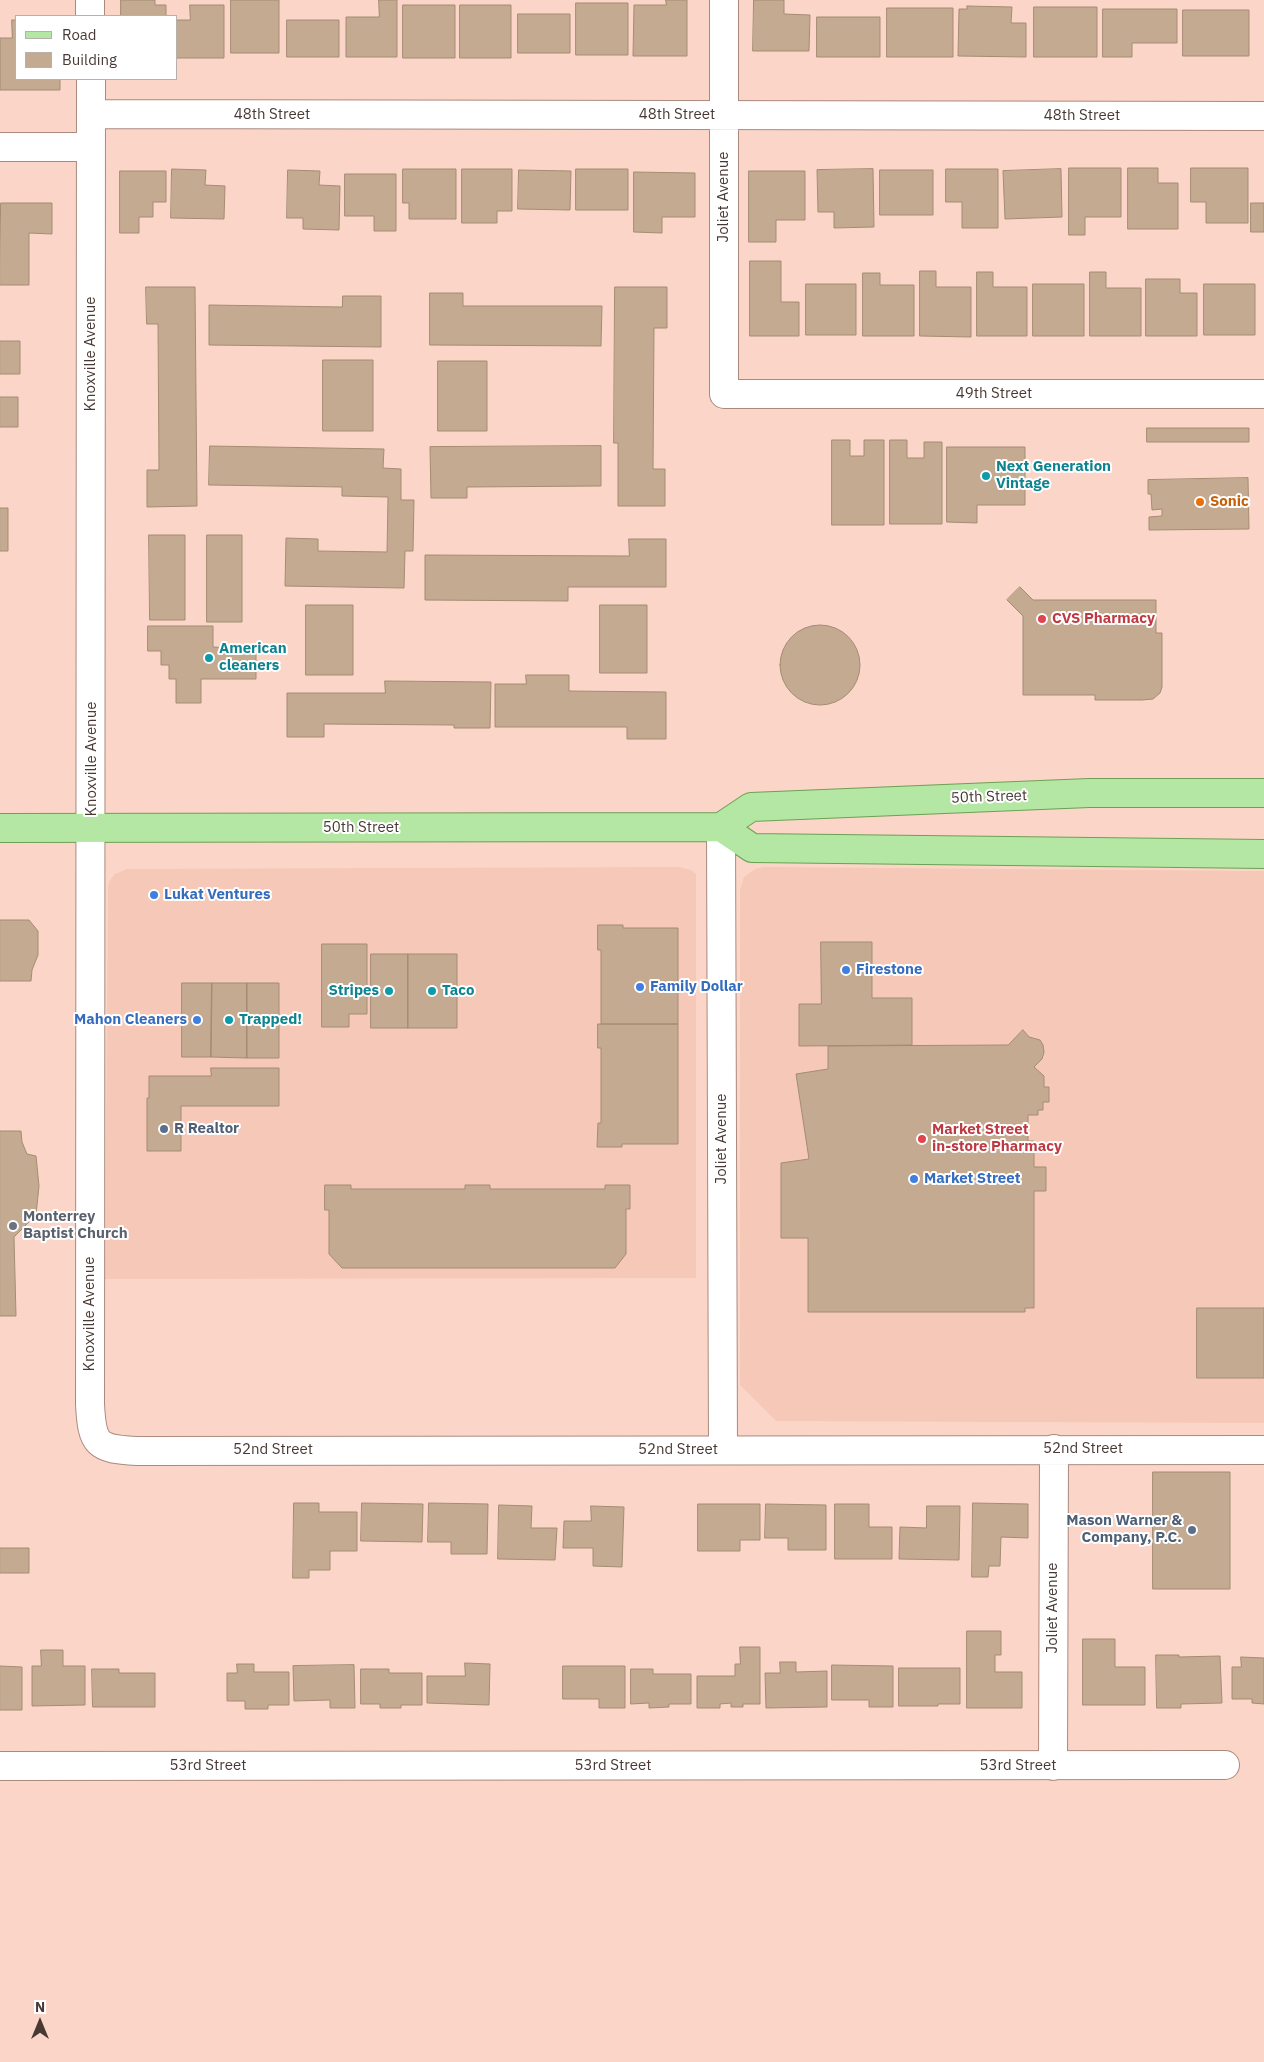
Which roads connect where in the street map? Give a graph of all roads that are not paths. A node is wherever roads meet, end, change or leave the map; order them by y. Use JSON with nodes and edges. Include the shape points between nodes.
{"nodes":[{"id":1,"x":90,"y":0,"type":"edge"},
{"id":2,"x":724,"y":0,"type":"edge"},
{"id":3,"x":90,"y":15,"type":"edge"},
{"id":4,"x":90,"y":80,"type":"edge"},
{"id":5,"x":91,"y":114,"type":"junction"},
{"id":6,"x":724,"y":115,"type":"junction"},
{"id":7,"x":1264,"y":116,"type":"edge"},
{"id":8,"x":0,"y":147,"type":"edge"},
{"id":9,"x":91,"y":147,"type":"junction"},
{"id":10,"x":724,"y":394,"type":"joint"},
{"id":11,"x":1264,"y":394,"type":"edge"},
{"id":12,"x":1264,"y":793,"type":"edge"},
{"id":13,"x":722,"y":827,"type":"junction"},
{"id":14,"x":0,"y":828,"type":"edge"},
{"id":15,"x":92,"y":828,"type":"junction"},
{"id":16,"x":1264,"y":854,"type":"edge"},
{"id":17,"x":95,"y":1438,"type":"joint"},
{"id":18,"x":1054,"y":1449,"type":"junction"},
{"id":19,"x":723,"y":1450,"type":"junction"},
{"id":20,"x":1264,"y":1450,"type":"edge"},
{"id":21,"x":1226,"y":1765,"type":"dead end"},
{"id":22,"x":0,"y":1766,"type":"edge"},
{"id":23,"x":1053,"y":1766,"type":"junction"}],
"edges":[{"from":1,"to":3,"type":"street"},
{"from":2,"to":6,"type":"street","name":"Joliet Avenue"},
{"from":4,"to":5,"type":"street","name":"Knoxville Avenue"},
{"from":5,"to":6,"type":"street","name":"48th Street"},
{"from":5,"to":9,"type":"street","name":"Knoxville Avenue"},
{"from":6,"to":7,"type":"street","name":"48th Street"},
{"from":6,"to":10,"type":"street","name":"Joliet Avenue"},
{"from":8,"to":9,"type":"street"},
{"from":9,"to":15,"type":"street","name":"Knoxville Avenue"},
{"from":10,"to":11,"type":"street","name":"49th Street"},
{"from":12,"to":13,"type":"main road","name":"50th Street","via":[[1089,793],[751,807]]},
{"from":13,"to":15,"type":"main road","name":"50th Street"},
{"from":13,"to":16,"type":"main road","via":[[752,848]]},
{"from":13,"to":19,"type":"street","name":"Joliet Avenue"},
{"from":14,"to":15,"type":"main road","name":"50th Street"},
{"from":15,"to":17,"type":"street","name":"Knoxville Avenue","via":[[90,1404],[91,1430]]},
{"from":17,"to":19,"type":"street","name":"52nd Street","via":[[112,1450],[137,1451]]},
{"from":18,"to":19,"type":"street","name":"52nd Street"},
{"from":18,"to":20,"type":"street","name":"52nd Street"},
{"from":18,"to":23,"type":"street","name":"Joliet Avenue"},
{"from":21,"to":23,"type":"street","name":"53rd Street"},
{"from":22,"to":23,"type":"street","name":"53rd Street"}]}
